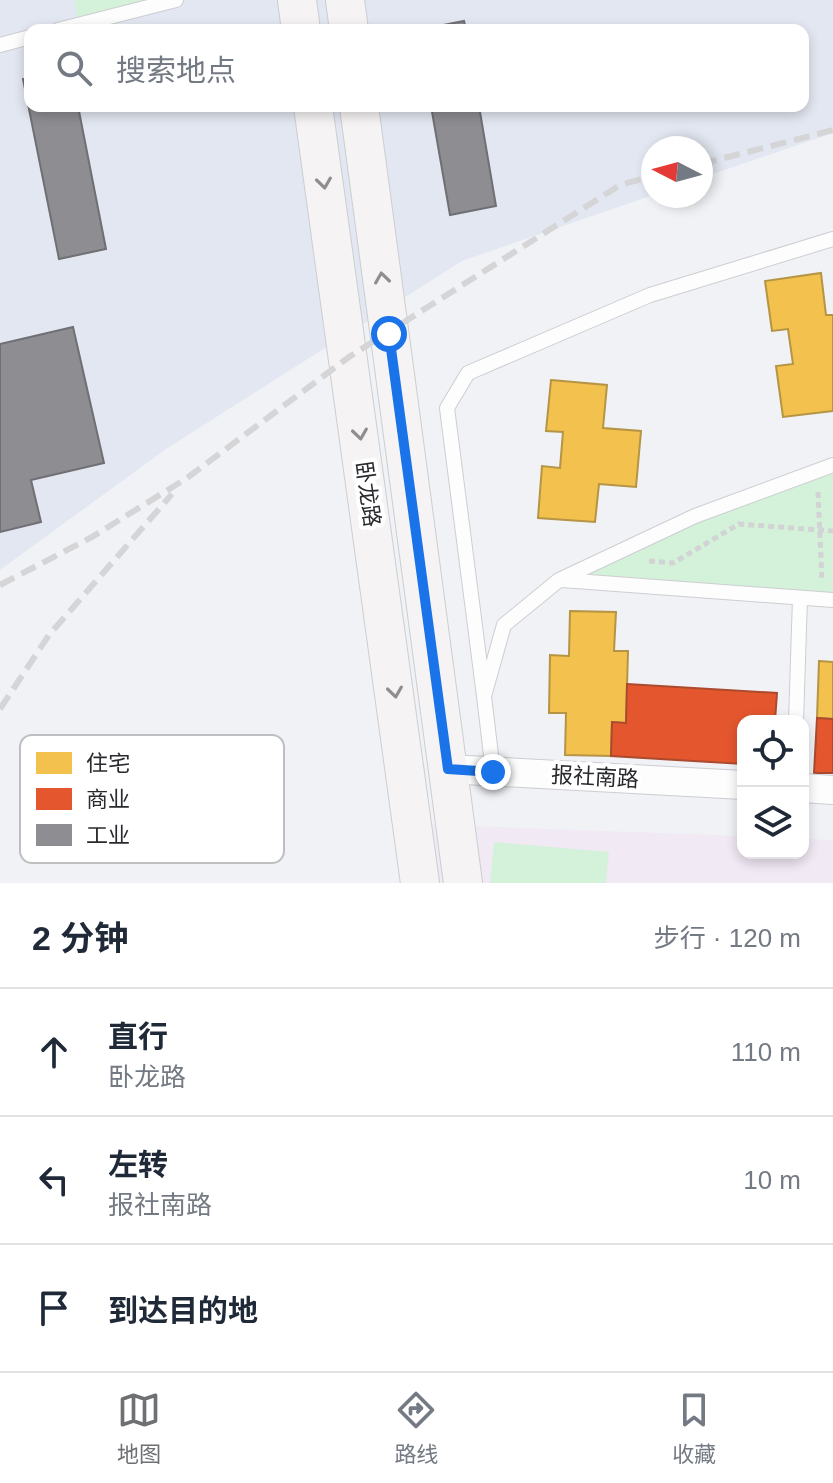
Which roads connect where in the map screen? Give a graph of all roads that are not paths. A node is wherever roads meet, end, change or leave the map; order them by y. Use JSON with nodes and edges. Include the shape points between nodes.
{"nodes":[{"id":1,"x":176,"y":0,"type":"edge"},
{"id":2,"x":297,"y":0,"type":"edge"},
{"id":3,"x":345,"y":0,"type":"edge"},
{"id":4,"x":82,"y":24,"type":"edge"},
{"id":5,"x":300,"y":24,"type":"edge"},
{"id":6,"x":348,"y":24,"type":"edge"},
{"id":7,"x":24,"y":39,"type":"edge"},
{"id":8,"x":0,"y":45,"type":"edge"},
{"id":9,"x":314,"y":112,"type":"edge"},
{"id":10,"x":360,"y":112,"type":"edge"},
{"id":11,"x":833,"y":239,"type":"edge"},
{"id":12,"x":833,"y":465,"type":"edge"},
{"id":13,"x":559,"y":580,"type":"junction"},
{"id":14,"x":800,"y":598,"type":"junction"},
{"id":15,"x":828,"y":600,"type":"edge"},
{"id":16,"x":484,"y":696,"type":"junction"},
{"id":17,"x":796,"y":715,"type":"edge"},
{"id":18,"x":448,"y":769,"type":"junction"},
{"id":19,"x":493,"y":772,"type":"junction"},
{"id":20,"x":737,"y":785,"type":"edge"},
{"id":21,"x":809,"y":788,"type":"edge"},
{"id":22,"x":833,"y":790,"type":"edge"},
{"id":23,"x":420,"y":883,"type":"edge"},
{"id":24,"x":463,"y":883,"type":"edge"}],
"edges":[{"from":1,"to":4,"type":"lane"},
{"from":2,"to":5,"type":"main road"},
{"from":3,"to":6,"type":"main road"},
{"from":7,"to":8,"type":"lane"},
{"from":9,"to":23,"type":"main road","name":"卧龙路","one_way":true},
{"from":18,"to":10,"type":"main road","name":"卧龙路","one_way":true},
{"from":11,"to":16,"type":"lane","via":[[650,295],[468,373],[447,408]]},
{"from":12,"to":13,"type":"lane","via":[[695,516]]},
{"from":13,"to":14,"type":"lane"},
{"from":13,"to":16,"type":"lane","via":[[504,625]]},
{"from":14,"to":15,"type":"lane"},
{"from":14,"to":17,"type":"lane"},
{"from":16,"to":19,"type":"lane"},
{"from":18,"to":19,"type":"street","name":"报社南路"},
{"from":18,"to":24,"type":"main road","name":"卧龙路"},
{"from":19,"to":20,"type":"street","name":"报社南路"},
{"from":21,"to":22,"type":"street"}]}
